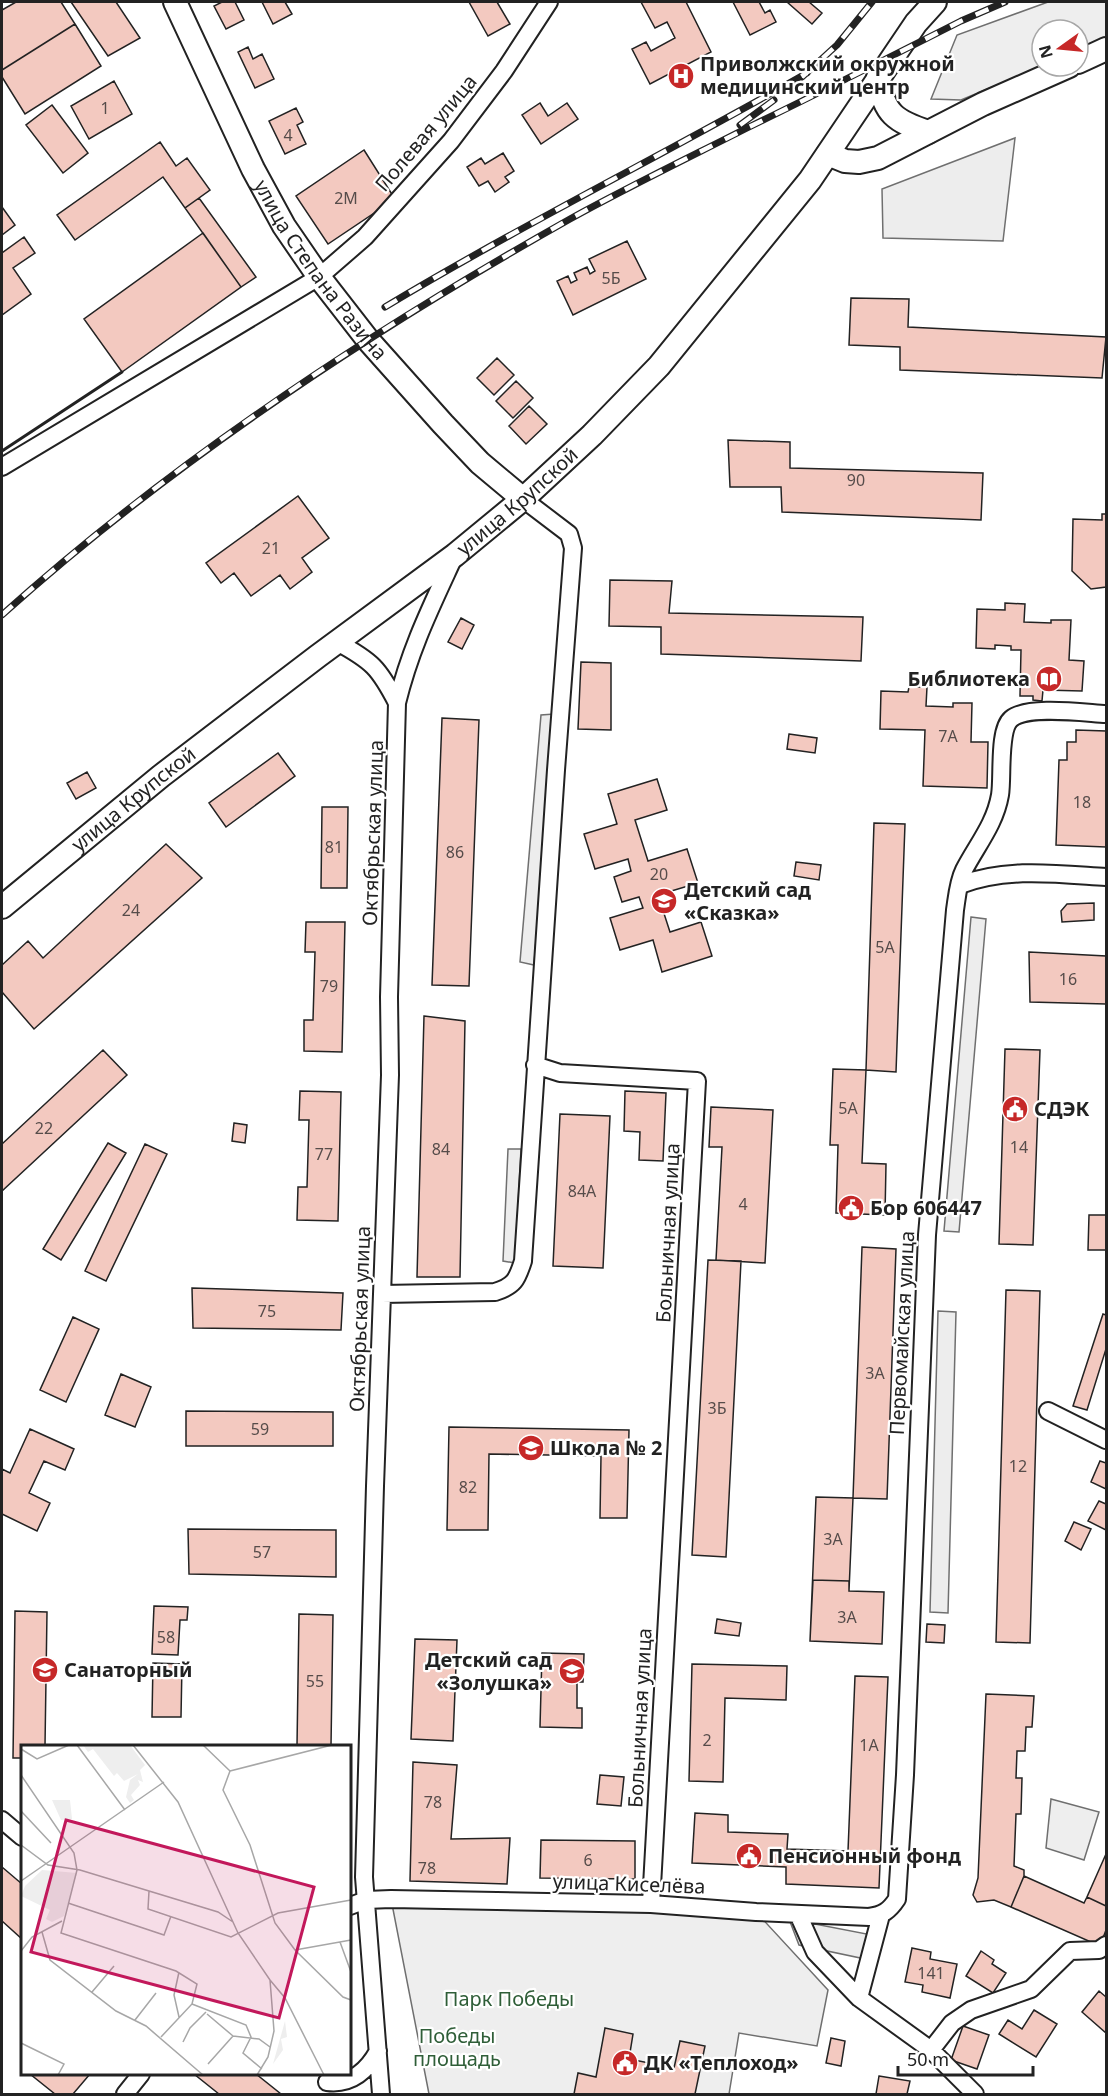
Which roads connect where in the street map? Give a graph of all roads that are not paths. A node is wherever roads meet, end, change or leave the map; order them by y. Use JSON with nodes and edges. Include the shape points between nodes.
{"nodes":[{"id":1,"x":175,"y":2,"type":"edge"},
{"id":2,"x":533,"y":2,"type":"edge"},
{"id":3,"x":549,"y":2,"type":"edge"},
{"id":4,"x":936,"y":2,"type":"edge"},
{"id":5,"x":540,"y":18,"type":"junction"},
{"id":6,"x":1107,"y":49,"type":"edge"},
{"id":7,"x":1090,"y":57,"type":"edge"},
{"id":8,"x":878,"y":78,"type":"junction"},
{"id":9,"x":1043,"y":78,"type":"edge"},
{"id":10,"x":928,"y":132,"type":"junction"},
{"id":11,"x":828,"y":154,"type":"junction"},
{"id":12,"x":319,"y":277,"type":"junction"},
{"id":13,"x":2,"y":467,"type":"edge"},
{"id":14,"x":523,"y":499,"type":"junction"},
{"id":15,"x":455,"y":555,"type":"junction"},
{"id":16,"x":337,"y":642,"type":"junction"},
{"id":17,"x":397,"y":704,"type":"junction"},
{"id":18,"x":1107,"y":714,"type":"edge"},
{"id":19,"x":1107,"y":877,"type":"edge"},
{"id":20,"x":960,"y":885,"type":"junction"},
{"id":21,"x":2,"y":907,"type":"edge"},
{"id":22,"x":535,"y":1065,"type":"junction"},
{"id":23,"x":382,"y":1294,"type":"junction"},
{"id":24,"x":1048,"y":1411,"type":"dead end"},
{"id":25,"x":1107,"y":1440,"type":"edge"},
{"id":26,"x":2,"y":1820,"type":"edge"},
{"id":27,"x":21,"y":1836,"type":"edge"},
{"id":28,"x":366,"y":1900,"type":"junction"},
{"id":29,"x":651,"y":1904,"type":"junction"},
{"id":30,"x":351,"y":1906,"type":"edge"},
{"id":31,"x":885,"y":1912,"type":"junction"},
{"id":32,"x":798,"y":1914,"type":"junction"},
{"id":33,"x":1107,"y":1945,"type":"edge"},
{"id":34,"x":859,"y":1998,"type":"junction"},
{"id":35,"x":931,"y":2050,"type":"junction"},
{"id":36,"x":378,"y":2051,"type":"junction"},
{"id":37,"x":139,"y":2075,"type":"edge"},
{"id":38,"x":322,"y":2078,"type":"edge"},
{"id":39,"x":125,"y":2094,"type":"edge"},
{"id":40,"x":341,"y":2094,"type":"edge"},
{"id":41,"x":381,"y":2094,"type":"edge"},
{"id":42,"x":975,"y":2094,"type":"edge"}],
"edges":[{"from":1,"to":12,"type":"street","name":"улица Степана Разина","via":[[253,169],[284,226]]},
{"from":2,"to":5,"type":"street"},
{"from":3,"to":5,"type":"street","name":"Полевая улица"},
{"from":4,"to":8,"type":"street","name":"улица Крупской","via":[[916,23]]},
{"from":5,"to":12,"type":"street","name":"Полевая улица","via":[[451,141],[365,237]]},
{"from":6,"to":7,"type":"street"},
{"from":8,"to":10,"type":"street","via":[[881,96],[891,114]]},
{"from":8,"to":11,"type":"street","name":"улица Крупской"},
{"from":9,"to":10,"type":"street"},
{"from":10,"to":11,"type":"street","via":[[888,154],[859,162]]},
{"from":11,"to":14,"type":"street","name":"улица Крупской","via":[[658,366]]},
{"from":12,"to":13,"type":"street","name":"Полевая улица"},
{"from":12,"to":14,"type":"street","name":"улица Степана Разина","via":[[443,424],[480,463]]},
{"from":14,"to":15,"type":"street","name":"улица Крупской"},
{"from":14,"to":22,"type":"street","via":[[569,534],[573,548]]},
{"from":15,"to":16,"type":"street","name":"улица Крупской"},
{"from":15,"to":17,"type":"street","name":"Октябрьская улица","via":[[422,624]]},
{"from":16,"to":17,"type":"street","via":[[365,657],[384,677]]},
{"from":16,"to":21,"type":"street","name":"улица Крупской","via":[[161,776]]},
{"from":17,"to":23,"type":"street","name":"Октябрьская улица"},
{"from":18,"to":20,"type":"street","name":"Первомайская улица","via":[[1034,712],[1009,720],[1004,730],[1000,796],[994,818]]},
{"from":19,"to":20,"type":"street","via":[[1005,874]]},
{"from":20,"to":31,"type":"street","name":"Первомайская улица","via":[[927,1235],[899,1886],[897,1899]]},
{"from":22,"to":23,"type":"street","via":[[523,1261],[518,1277],[495,1292]]},
{"from":22,"to":29,"type":"street","name":"Больничная улица","via":[[560,1073],[697,1081]]},
{"from":23,"to":28,"type":"street","name":"Октябрьская улица"},
{"from":24,"to":25,"type":"street"},
{"from":26,"to":27,"type":"street"},
{"from":28,"to":29,"type":"street","name":"улица Киселёва"},
{"from":28,"to":30,"type":"street"},
{"from":28,"to":36,"type":"street","name":"Октябрьская улица"},
{"from":29,"to":32,"type":"street","name":"улица Киселёва"},
{"from":31,"to":32,"type":"street","name":"улица Киселёва","via":[[869,1917]]},
{"from":31,"to":34,"type":"street","name":"Первомайская улица"},
{"from":32,"to":34,"type":"street","via":[[814,1952]]},
{"from":33,"to":35,"type":"street","via":[[1099,1950],[1070,1951],[1031,1989],[970,2010],[952,2023]]},
{"from":34,"to":35,"type":"street"},
{"from":35,"to":42,"type":"street"},
{"from":36,"to":38,"type":"street","via":[[370,2066],[353,2078],[339,2083]]},
{"from":36,"to":41,"type":"street","name":"Октябрьская улица"},
{"from":37,"to":39,"type":"street"},
{"from":38,"to":40,"type":"street"}]}
